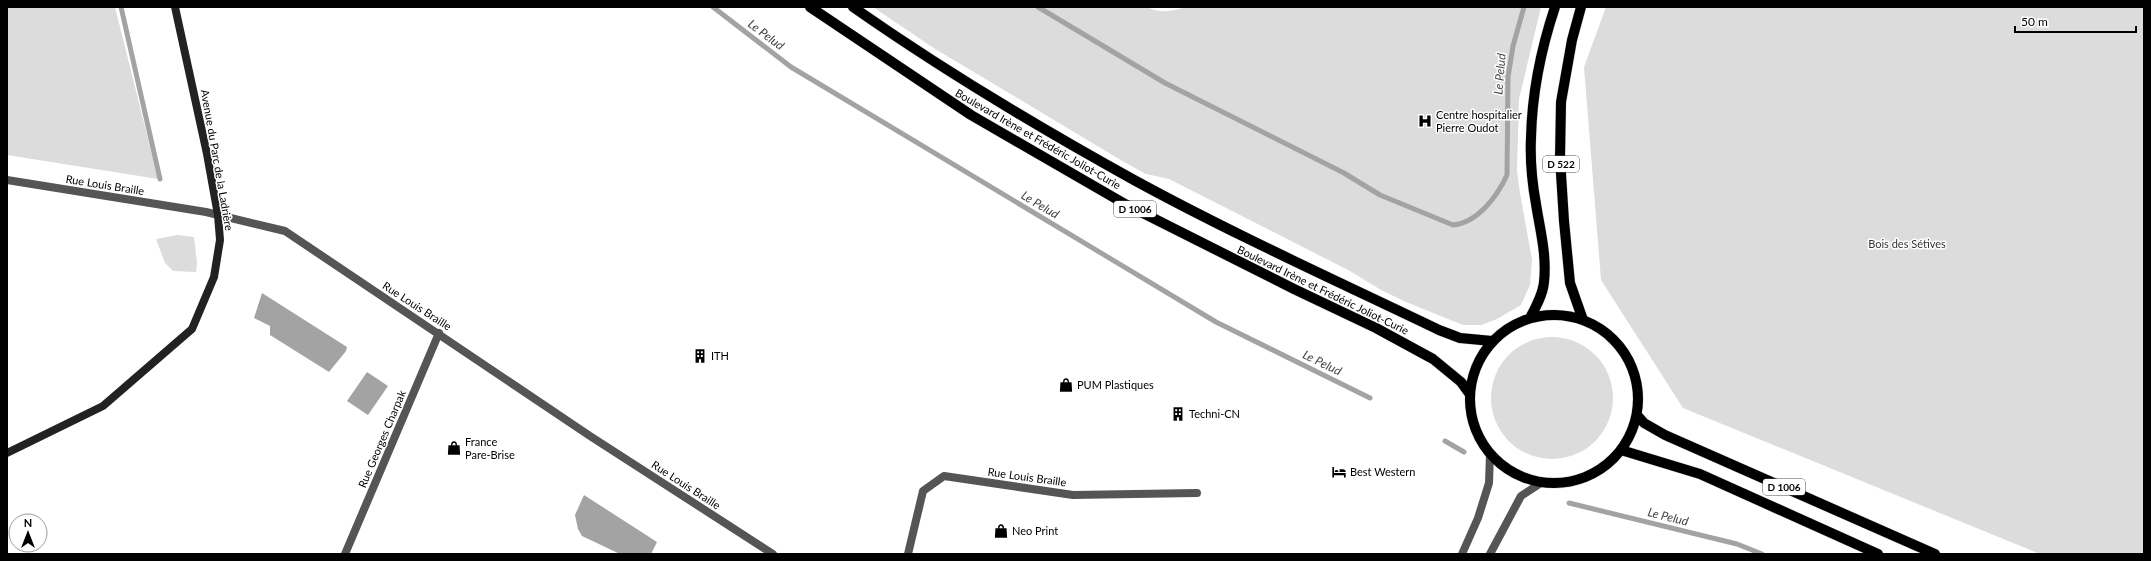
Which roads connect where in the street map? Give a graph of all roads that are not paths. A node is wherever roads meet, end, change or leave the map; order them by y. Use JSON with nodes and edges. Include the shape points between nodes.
{"nodes":[{"id":1,"x":175,"y":7,"type":"edge"},
{"id":2,"x":810,"y":7,"type":"edge"},
{"id":3,"x":853,"y":7,"type":"edge"},
{"id":4,"x":1555,"y":7,"type":"edge"},
{"id":5,"x":1582,"y":7,"type":"edge"},
{"id":6,"x":7,"y":180,"type":"edge"},
{"id":7,"x":218,"y":215,"type":"junction"},
{"id":8,"x":1530,"y":318,"type":"junction"},
{"id":9,"x":1584,"y":320,"type":"junction"},
{"id":10,"x":439,"y":333,"type":"junction"},
{"id":11,"x":1492,"y":341,"type":"junction"},
{"id":12,"x":1469,"y":393,"type":"junction"},
{"id":13,"x":1637,"y":416,"type":"junction"},
{"id":14,"x":1621,"y":450,"type":"junction"},
{"id":15,"x":7,"y":453,"type":"edge"},
{"id":16,"x":1490,"y":454,"type":"junction"},
{"id":17,"x":1541,"y":483,"type":"junction"},
{"id":18,"x":1197,"y":493,"type":"dead end"},
{"id":19,"x":345,"y":554,"type":"edge"},
{"id":20,"x":773,"y":554,"type":"edge"},
{"id":21,"x":908,"y":554,"type":"edge"},
{"id":22,"x":1462,"y":554,"type":"edge"},
{"id":23,"x":1490,"y":554,"type":"edge"},
{"id":24,"x":1878,"y":554,"type":"edge"},
{"id":25,"x":1935,"y":554,"type":"edge"}],
"edges":[{"from":1,"to":7,"type":"street","name":"Avenue du Parc de la Ladrière"},
{"from":2,"to":12,"type":"main road","name":"Boulevard Irène et Frédéric Joliot-Curie","number":"D 1006","via":[[971,116],[1125,204],[1376,328],[1433,359],[1461,382]]},
{"from":3,"to":11,"type":"main road","name":"Boulevard Irène et Frédéric Joliot-Curie","number":"D 1006","via":[[981,92],[1134,180],[1439,330],[1460,338]]},
{"from":4,"to":8,"type":"main road","number":"D 522","via":[[1546,35],[1534,100],[1532,175],[1545,259],[1544,283]]},
{"from":5,"to":9,"type":"main road","number":"D 522","via":[[1572,40],[1561,102],[1560,158],[1570,283]]},
{"from":6,"to":7,"type":"street","name":"Rue Louis Braille"},
{"from":7,"to":10,"type":"street","name":"Rue Louis Braille","via":[[285,231]]},
{"from":7,"to":15,"type":"street","name":"Avenue du Parc de la Ladrière","via":[[220,240],[214,277],[192,329],[103,406]]},
{"from":8,"to":9,"type":"main road","via":[[1548,315]]},
{"from":8,"to":11,"type":"main road","via":[[1510,327]]},
{"from":9,"to":13,"type":"main road","via":[[1604,332],[1621,348],[1633,369],[1638,392]]},
{"from":10,"to":19,"type":"street","name":"Rue Georges Charpak"},
{"from":10,"to":20,"type":"street","name":"Rue Louis Braille","via":[[590,436]]},
{"from":11,"to":12,"type":"main road","via":[[1481,356],[1473,374]]},
{"from":12,"to":16,"type":"main road","via":[[1470,415],[1477,436]]},
{"from":13,"to":14,"type":"main road","via":[[1631,434]]},
{"from":13,"to":25,"type":"main road","number":"D 1006","via":[[1644,423],[1666,435]]},
{"from":14,"to":17,"type":"main road","via":[[1594,474],[1577,480]]},
{"from":14,"to":24,"type":"main road","number":"D 1006","via":[[1700,474]]},
{"from":16,"to":17,"type":"main road","via":[[1504,468]]},
{"from":16,"to":22,"type":"street","via":[[1489,483],[1478,518]]},
{"from":17,"to":23,"type":"street","via":[[1521,496]]},
{"from":18,"to":21,"type":"street","name":"Rue Louis Braille","via":[[1074,495],[944,476],[923,491]]}]}
